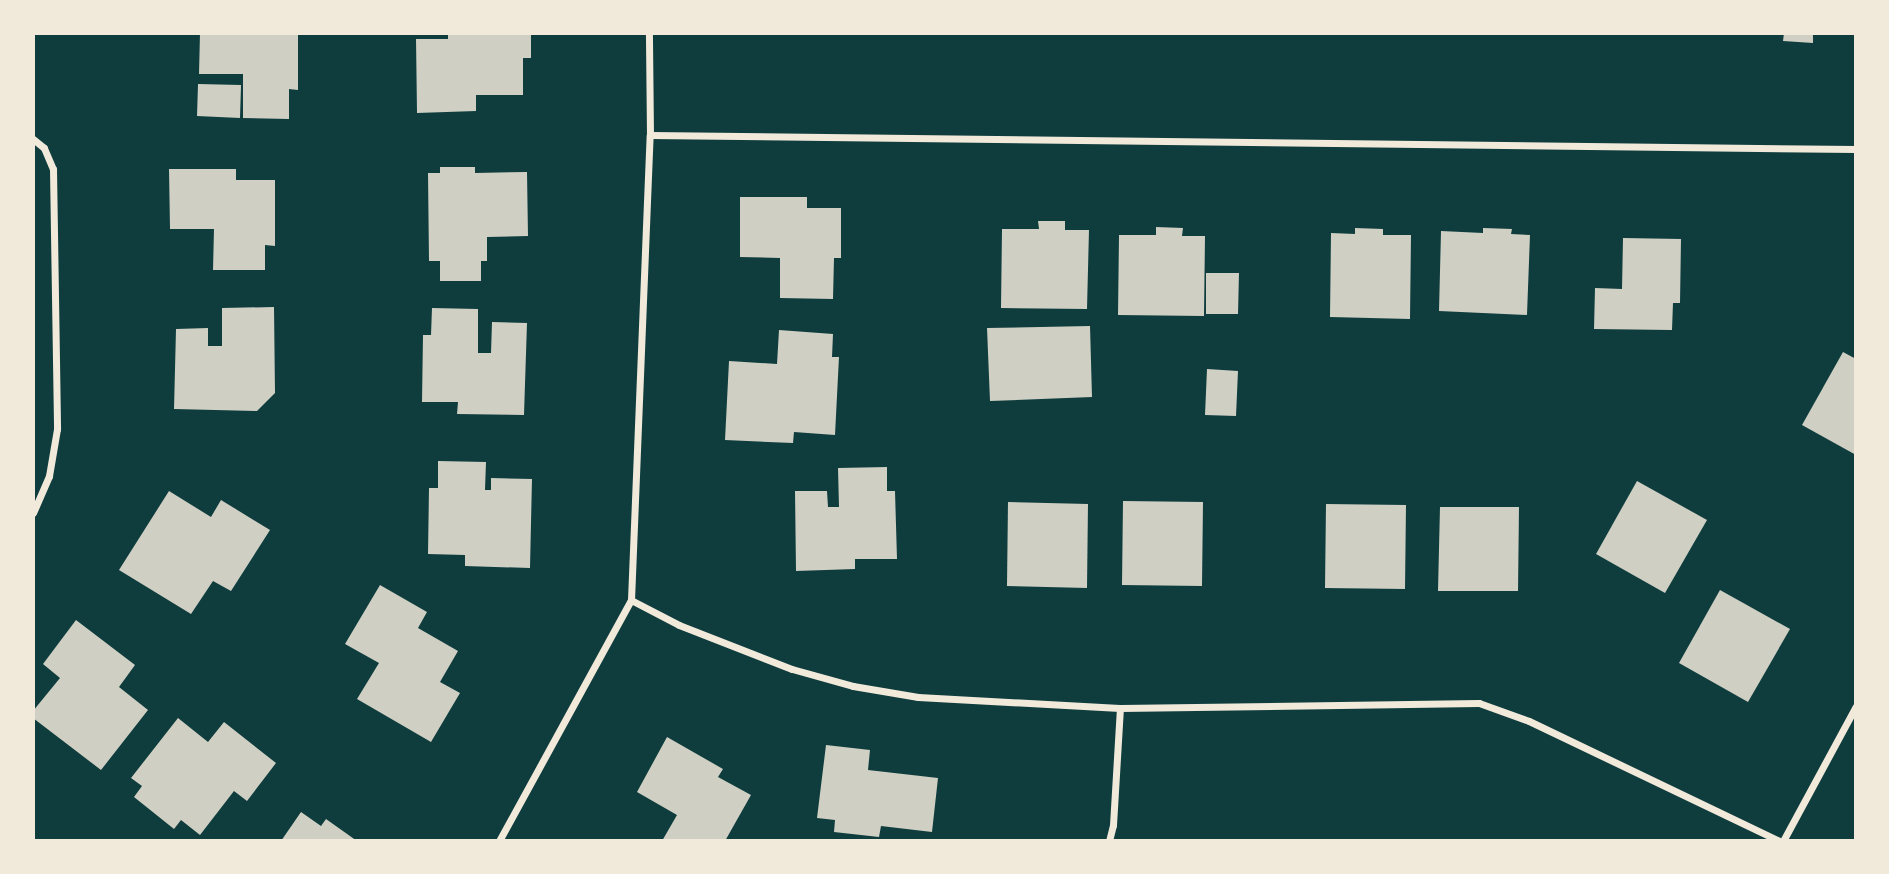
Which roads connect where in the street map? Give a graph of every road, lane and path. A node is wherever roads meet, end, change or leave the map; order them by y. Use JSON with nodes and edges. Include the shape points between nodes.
{"nodes":[{"id":1,"x":649,"y":33,"type":"edge"},
{"id":2,"x":650,"y":135,"type":"junction"},
{"id":3,"x":33,"y":139,"type":"edge"},
{"id":4,"x":1856,"y":149,"type":"edge"},
{"id":5,"x":33,"y":513,"type":"edge"},
{"id":6,"x":631,"y":600,"type":"junction"},
{"id":7,"x":1856,"y":706,"type":"edge"},
{"id":8,"x":1120,"y":708,"type":"junction"},
{"id":9,"x":499,"y":841,"type":"edge"},
{"id":10,"x":1109,"y":841,"type":"edge"},
{"id":11,"x":1781,"y":841,"type":"edge"}],
"edges":[{"from":1,"to":2,"type":"street"},
{"from":2,"to":4,"type":"street"},
{"from":2,"to":6,"type":"street"},
{"from":3,"to":5,"type":"street","via":[[44,148],[53,169],[57,429],[49,476]]},
{"from":6,"to":8,"type":"street","via":[[679,625],[792,669],[853,686],[918,697]]},
{"from":6,"to":9,"type":"street"},
{"from":7,"to":11,"type":"street"},
{"from":8,"to":10,"type":"street"},
{"from":8,"to":11,"type":"street","via":[[1479,703],[1529,721]]}]}
